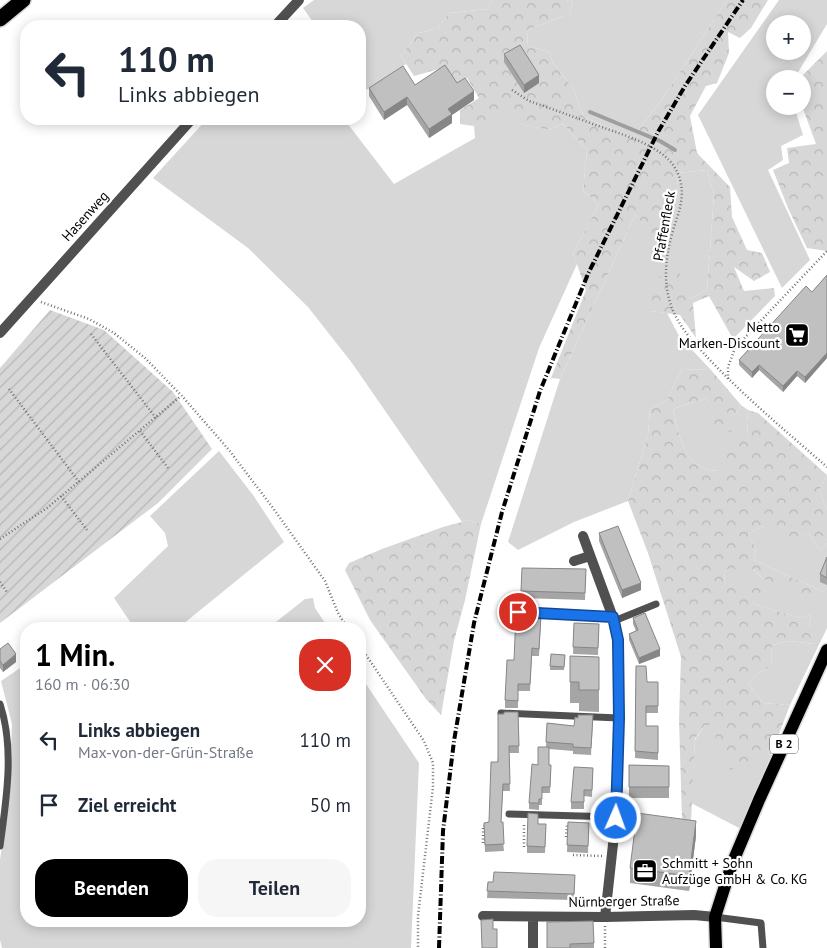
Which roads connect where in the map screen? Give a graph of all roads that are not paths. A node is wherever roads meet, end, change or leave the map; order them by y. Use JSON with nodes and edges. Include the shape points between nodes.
{"nodes":[{"id":1,"x":24,"y":0,"type":"edge"},
{"id":2,"x":299,"y":0,"type":"edge"},
{"id":3,"x":0,"y":19,"type":"edge"},
{"id":4,"x":281,"y":20,"type":"edge"},
{"id":5,"x":187,"y":125,"type":"edge"},
{"id":6,"x":0,"y":333,"type":"edge"},
{"id":7,"x":583,"y":536,"type":"dead end"},
{"id":8,"x":590,"y":556,"type":"junction"},
{"id":9,"x":574,"y":561,"type":"dead end"},
{"id":10,"x":656,"y":604,"type":"dead end"},
{"id":11,"x":518,"y":612,"type":"edge"},
{"id":12,"x":614,"y":619,"type":"junction"},
{"id":13,"x":827,"y":650,"type":"edge"},
{"id":14,"x":0,"y":704,"type":"edge"},
{"id":15,"x":501,"y":713,"type":"edge"},
{"id":16,"x":619,"y":718,"type":"junction"},
{"id":17,"x":509,"y":814,"type":"dead end"},
{"id":18,"x":616,"y":818,"type":"junction"},
{"id":19,"x":0,"y":846,"type":"edge"},
{"id":20,"x":484,"y":916,"type":"dead end"},
{"id":21,"x":605,"y":917,"type":"junction"},
{"id":22,"x":715,"y":917,"type":"junction"},
{"id":23,"x":533,"y":918,"type":"junction"},
{"id":24,"x":533,"y":948,"type":"edge"},
{"id":25,"x":716,"y":948,"type":"edge"},
{"id":26,"x":763,"y":948,"type":"edge"}],
"edges":[{"from":1,"to":3,"type":"highway"},
{"from":2,"to":4,"type":"street"},
{"from":5,"to":6,"type":"street","name":"Hasenweg"},
{"from":7,"to":8,"type":"street"},
{"from":8,"to":9,"type":"street"},
{"from":8,"to":12,"type":"street"},
{"from":10,"to":12,"type":"lane"},
{"from":11,"to":12,"type":"lane"},
{"from":12,"to":16,"type":"street","via":[[618,640]]},
{"from":13,"to":22,"type":"main road","number":"B 2","via":[[732,864]]},
{"from":14,"to":19,"type":"lane","via":[[6,721],[8,758]]},
{"from":15,"to":16,"type":"lane"},
{"from":16,"to":18,"type":"street"},
{"from":17,"to":18,"type":"lane"},
{"from":18,"to":21,"type":"street"},
{"from":20,"to":23,"type":"street","name":"Nürnberger Straße"},
{"from":21,"to":22,"type":"street","name":"Nürnberger Straße"},
{"from":21,"to":23,"type":"street","name":"Nürnberger Straße"},
{"from":22,"to":25,"type":"main road","number":"B 2"},
{"from":22,"to":26,"type":"lane","via":[[761,922]]},
{"from":23,"to":24,"type":"street"}]}
